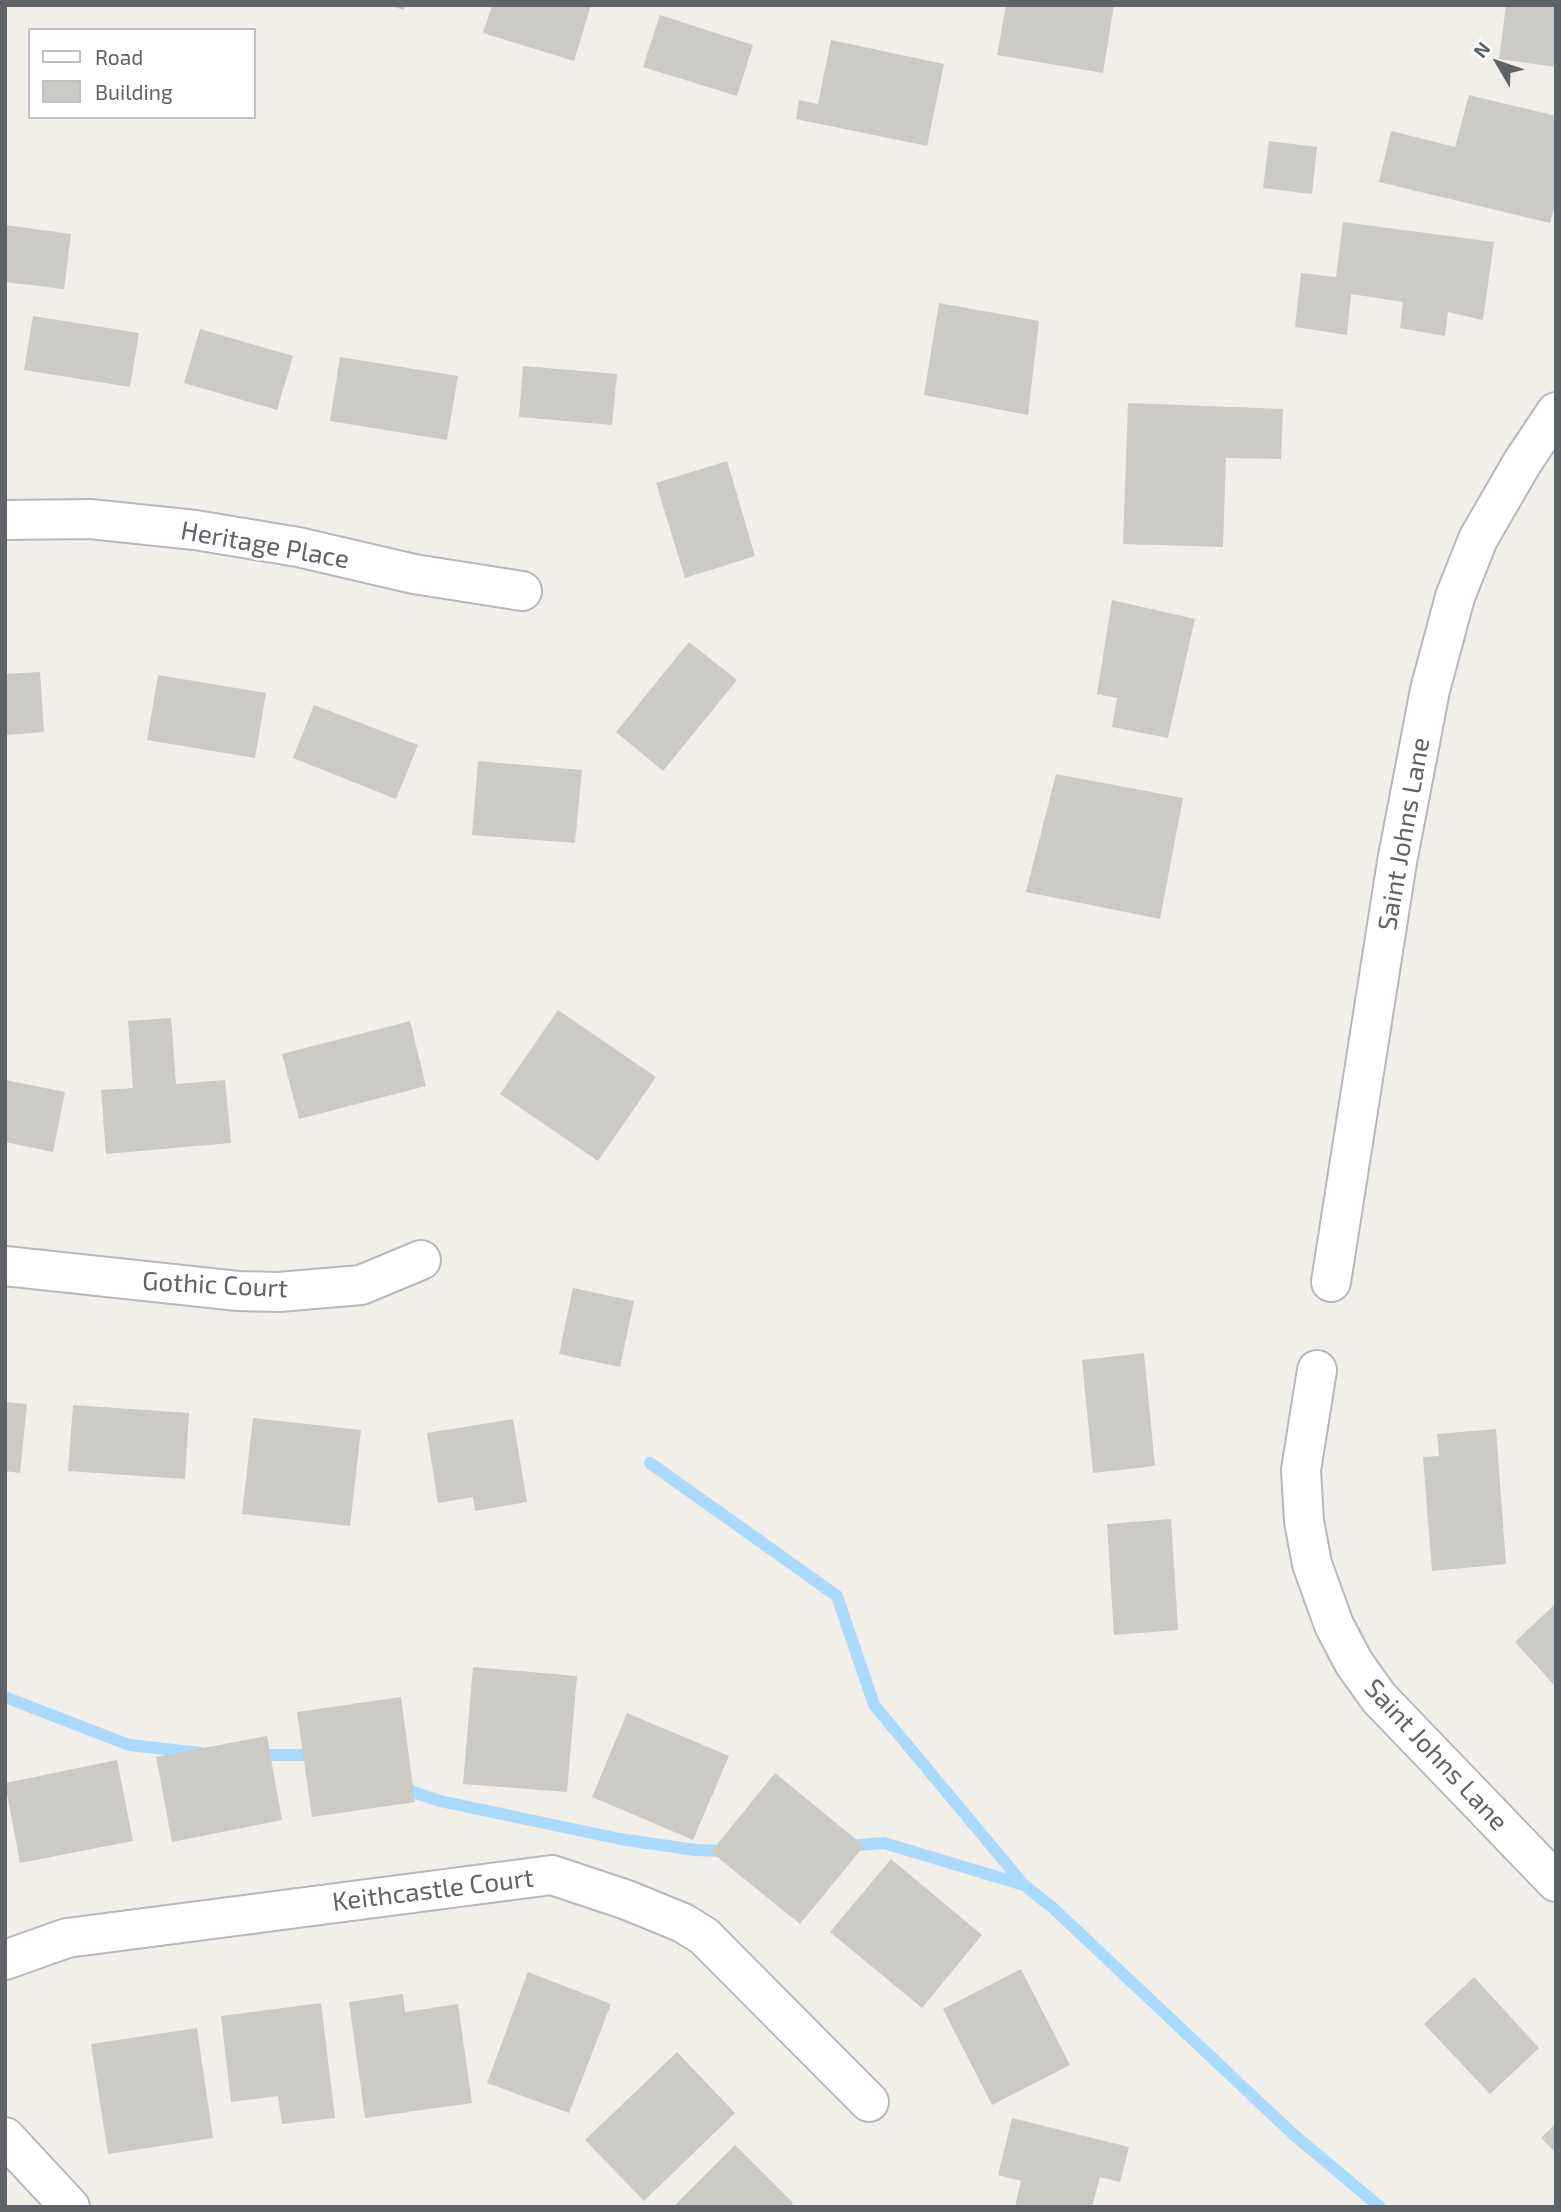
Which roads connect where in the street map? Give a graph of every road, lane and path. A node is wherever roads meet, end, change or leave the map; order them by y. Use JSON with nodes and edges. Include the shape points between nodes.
{"nodes":[{"id":1,"x":1556,"y":412,"type":"edge"},
{"id":2,"x":5,"y":520,"type":"edge"},
{"id":3,"x":523,"y":591,"type":"dead end"},
{"id":4,"x":421,"y":1260,"type":"dead end"},
{"id":5,"x":5,"y":1266,"type":"edge"},
{"id":6,"x":1331,"y":1282,"type":"dead end"},
{"id":7,"x":1317,"y":1370,"type":"dead end"},
{"id":8,"x":1556,"y":1882,"type":"edge"},
{"id":9,"x":5,"y":1960,"type":"edge"},
{"id":10,"x":869,"y":2102,"type":"dead end"},
{"id":11,"x":5,"y":2137,"type":"edge"},
{"id":12,"x":70,"y":2207,"type":"edge"}],
"edges":[{"from":1,"to":6,"type":"street","name":"Saint Johns Lane","via":[[1478,539],[1455,597],[1430,690],[1395,876]]},
{"from":2,"to":3,"type":"street","name":"Heritage Place","via":[[90,519],[195,530]]},
{"from":4,"to":5,"type":"street","name":"Gothic Court","via":[[361,1285],[279,1292]]},
{"from":7,"to":8,"type":"street","name":"Saint Johns Lane","via":[[1301,1470],[1304,1521],[1312,1564],[1334,1625],[1379,1698]]},
{"from":9,"to":10,"type":"street","name":"Keithcastle Court","via":[[67,1938],[552,1875],[627,1900],[704,1936]]},
{"from":11,"to":12,"type":"street"}]}
